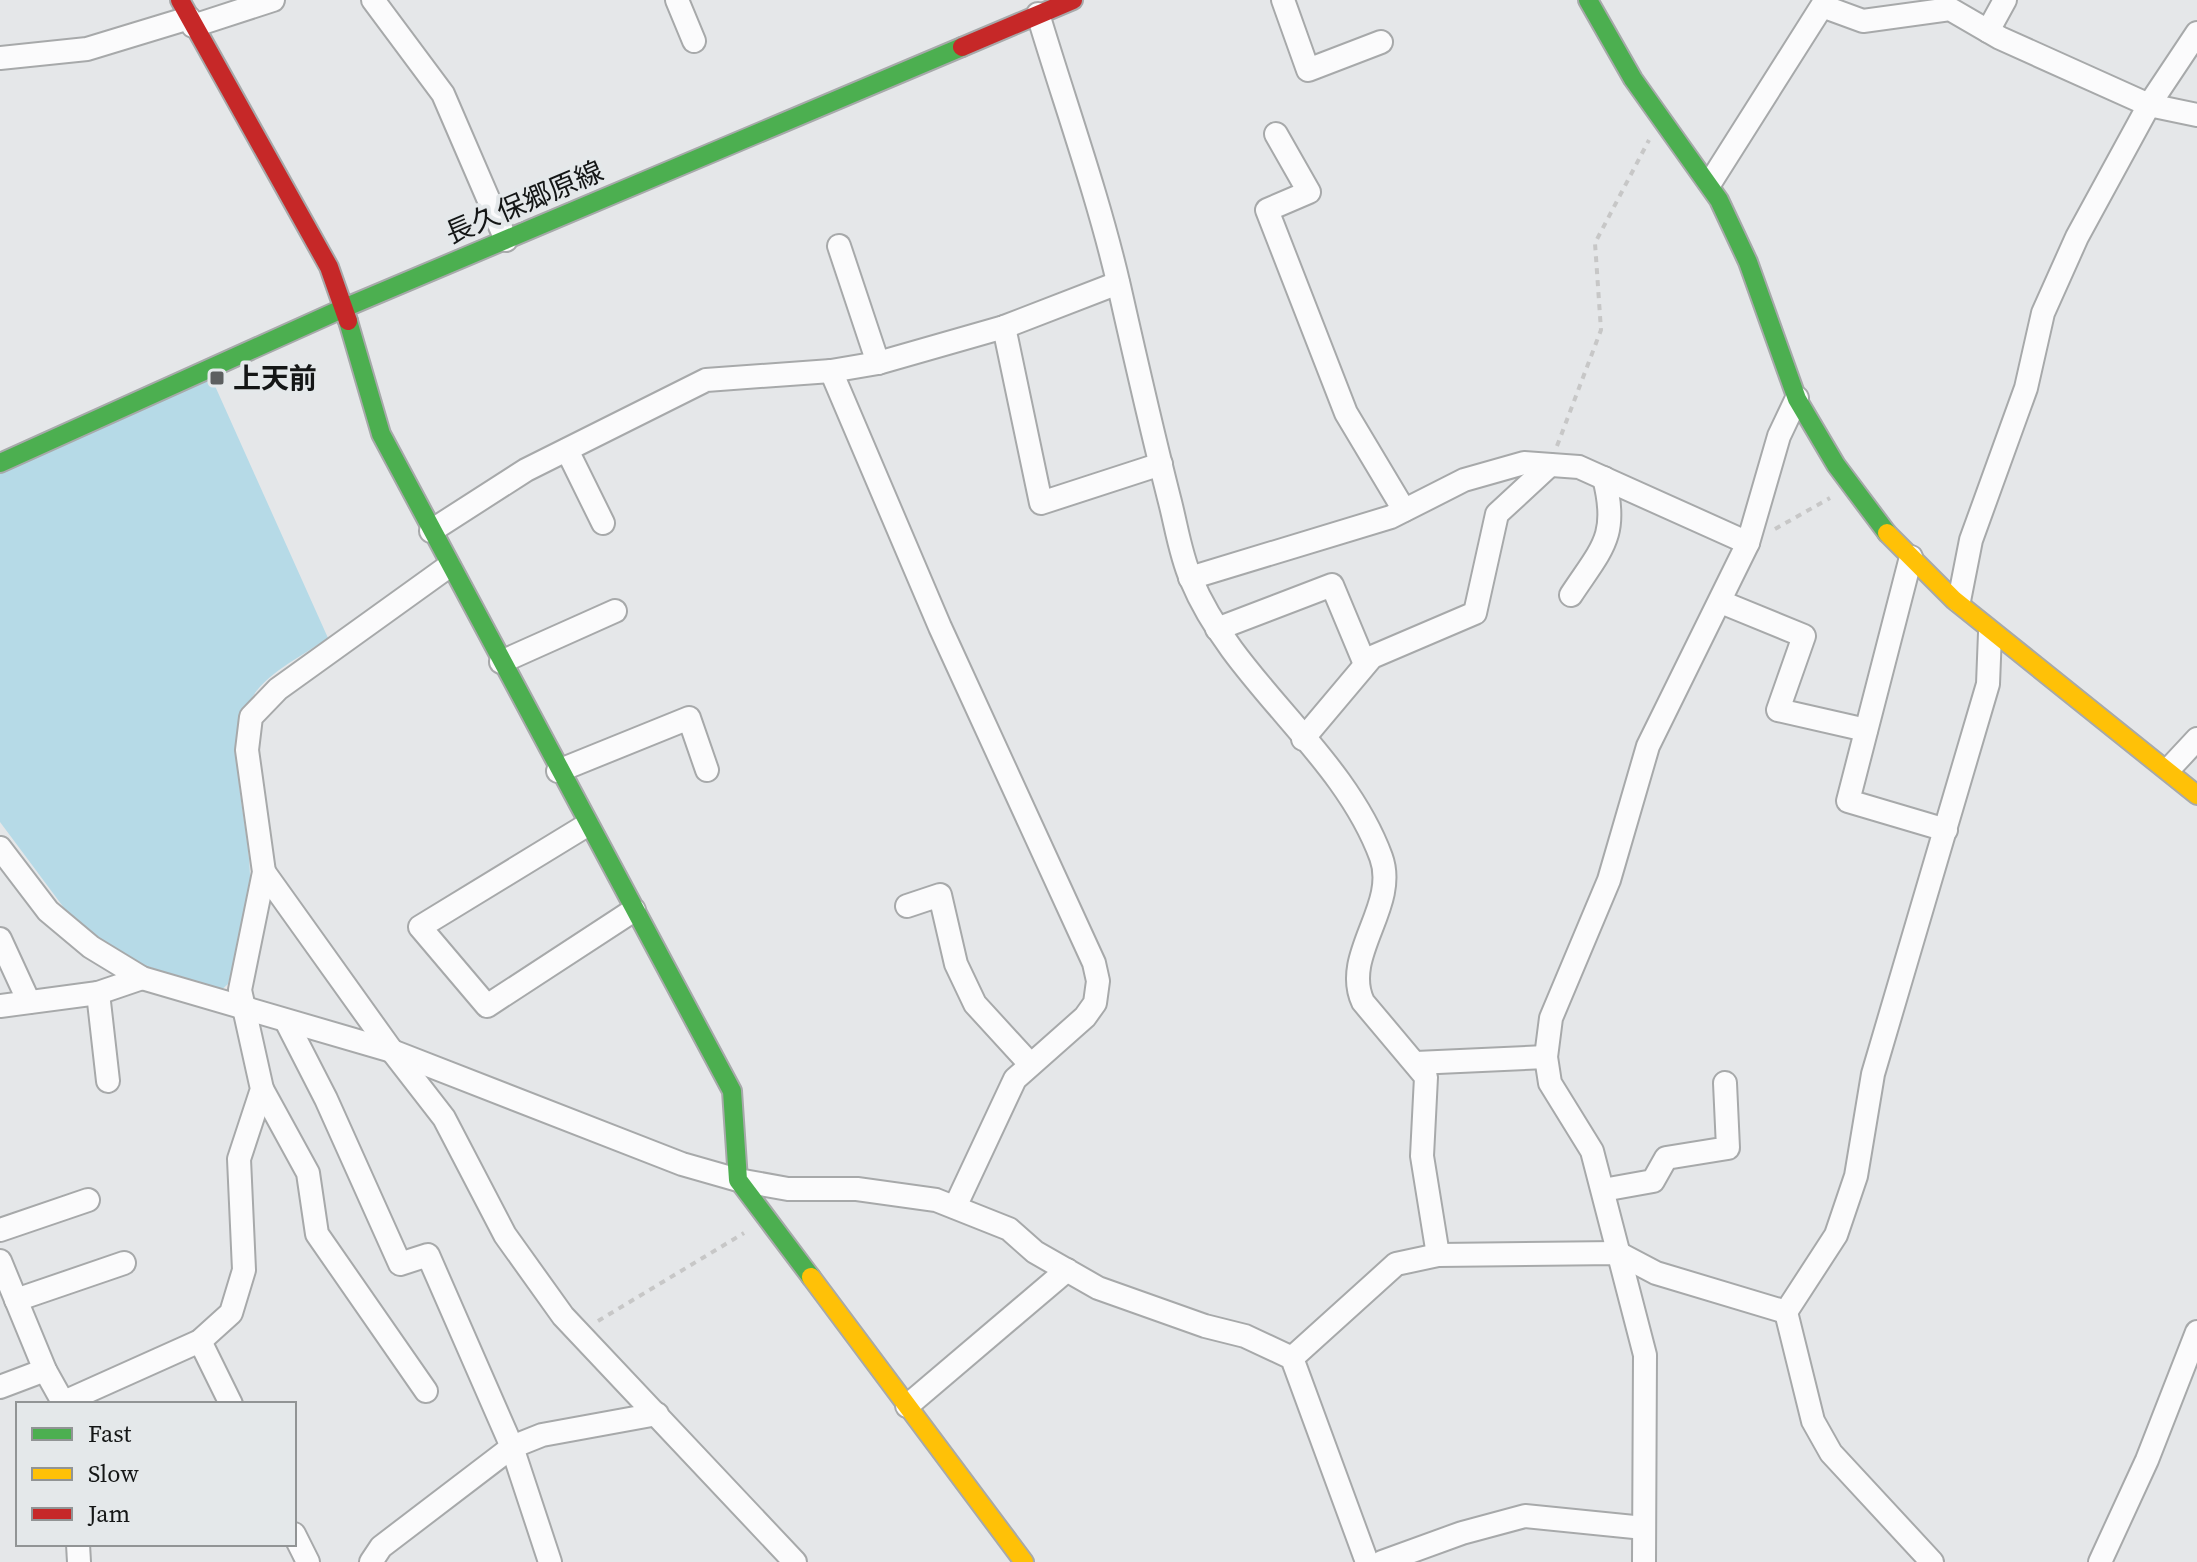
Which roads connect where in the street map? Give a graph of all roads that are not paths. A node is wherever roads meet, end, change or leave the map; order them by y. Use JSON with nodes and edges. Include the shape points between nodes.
{"nodes":[{"id":1,"x":273,"y":0,"type":"edge"},
{"id":2,"x":373,"y":0,"type":"edge"},
{"id":3,"x":677,"y":0,"type":"edge"},
{"id":4,"x":1073,"y":0,"type":"edge"},
{"id":5,"x":1283,"y":0,"type":"edge"},
{"id":6,"x":1588,"y":0,"type":"edge"},
{"id":7,"x":2005,"y":0,"type":"edge"},
{"id":8,"x":1819,"y":2,"type":"edge"},
{"id":9,"x":1907,"y":8,"type":"edge"},
{"id":10,"x":1038,"y":14,"type":"junction"},
{"id":11,"x":187,"y":15,"type":"edge"},
{"id":12,"x":1988,"y":31,"type":"junction"},
{"id":13,"x":2197,"y":33,"type":"edge"},
{"id":14,"x":694,"y":41,"type":"dead end"},
{"id":15,"x":1381,"y":42,"type":"dead end"},
{"id":16,"x":0,"y":58,"type":"edge"},
{"id":17,"x":2149,"y":105,"type":"junction"},
{"id":18,"x":2197,"y":115,"type":"edge"},
{"id":19,"x":1276,"y":134,"type":"dead end"},
{"id":20,"x":1710,"y":183,"type":"junction"},
{"id":21,"x":506,"y":240,"type":"junction"},
{"id":22,"x":839,"y":246,"type":"dead end"},
{"id":23,"x":1118,"y":283,"type":"junction"},
{"id":24,"x":344,"y":308,"type":"junction"},
{"id":25,"x":1004,"y":327,"type":"junction"},
{"id":26,"x":878,"y":363,"type":"junction"},
{"id":27,"x":831,"y":371,"type":"junction"},
{"id":28,"x":1797,"y":398,"type":"junction"},
{"id":29,"x":567,"y":450,"type":"junction"},
{"id":30,"x":0,"y":463,"type":"edge"},
{"id":31,"x":1161,"y":464,"type":"junction"},
{"id":32,"x":1550,"y":465,"type":"junction"},
{"id":33,"x":1604,"y":478,"type":"junction"},
{"id":34,"x":1404,"y":510,"type":"junction"},
{"id":35,"x":603,"y":523,"type":"dead end"},
{"id":36,"x":431,"y":531,"type":"junction"},
{"id":37,"x":1748,"y":543,"type":"junction"},
{"id":38,"x":1911,"y":557,"type":"junction"},
{"id":39,"x":449,"y":566,"type":"junction"},
{"id":40,"x":1190,"y":578,"type":"junction"},
{"id":41,"x":1571,"y":595,"type":"dead end"},
{"id":42,"x":1959,"y":601,"type":"junction"},
{"id":43,"x":1721,"y":602,"type":"junction"},
{"id":44,"x":615,"y":611,"type":"dead end"},
{"id":45,"x":1217,"y":629,"type":"junction"},
{"id":46,"x":1990,"y":633,"type":"junction"},
{"id":47,"x":501,"y":662,"type":"junction"},
{"id":48,"x":1365,"y":664,"type":"junction"},
{"id":49,"x":1866,"y":730,"type":"junction"},
{"id":50,"x":1303,"y":739,"type":"junction"},
{"id":51,"x":2197,"y":739,"type":"edge"},
{"id":52,"x":2169,"y":769,"type":"junction"},
{"id":53,"x":707,"y":770,"type":"dead end"},
{"id":54,"x":558,"y":771,"type":"junction"},
{"id":55,"x":2197,"y":795,"type":"edge"},
{"id":56,"x":587,"y":825,"type":"junction"},
{"id":57,"x":1946,"y":830,"type":"junction"},
{"id":58,"x":0,"y":848,"type":"edge"},
{"id":59,"x":264,"y":872,"type":"junction"},
{"id":60,"x":907,"y":906,"type":"dead end"},
{"id":61,"x":634,"y":910,"type":"junction"},
{"id":62,"x":0,"y":939,"type":"edge"},
{"id":63,"x":142,"y":978,"type":"junction"},
{"id":64,"x":98,"y":993,"type":"junction"},
{"id":65,"x":29,"y":1002,"type":"junction"},
{"id":66,"x":0,"y":1006,"type":"edge"},
{"id":67,"x":242,"y":1009,"type":"junction"},
{"id":68,"x":286,"y":1021,"type":"junction"},
{"id":69,"x":392,"y":1051,"type":"junction"},
{"id":70,"x":1546,"y":1057,"type":"junction"},
{"id":71,"x":1416,"y":1063,"type":"junction"},
{"id":72,"x":1030,"y":1064,"type":"junction"},
{"id":73,"x":108,"y":1081,"type":"dead end"},
{"id":74,"x":1725,"y":1083,"type":"dead end"},
{"id":75,"x":262,"y":1089,"type":"junction"},
{"id":76,"x":738,"y":1180,"type":"junction"},
{"id":77,"x":1603,"y":1190,"type":"junction"},
{"id":78,"x":88,"y":1200,"type":"dead end"},
{"id":79,"x":955,"y":1207,"type":"junction"},
{"id":80,"x":0,"y":1230,"type":"edge"},
{"id":81,"x":1618,"y":1253,"type":"junction"},
{"id":82,"x":1438,"y":1255,"type":"junction"},
{"id":83,"x":0,"y":1261,"type":"edge"},
{"id":84,"x":124,"y":1263,"type":"dead end"},
{"id":85,"x":1067,"y":1270,"type":"junction"},
{"id":86,"x":16,"y":1300,"type":"junction"},
{"id":87,"x":1786,"y":1312,"type":"junction"},
{"id":88,"x":2197,"y":1332,"type":"edge"},
{"id":89,"x":200,"y":1341,"type":"junction"},
{"id":90,"x":1292,"y":1358,"type":"junction"},
{"id":91,"x":45,"y":1370,"type":"junction"},
{"id":92,"x":0,"y":1387,"type":"edge"},
{"id":93,"x":426,"y":1391,"type":"dead end"},
{"id":94,"x":63,"y":1402,"type":"edge"},
{"id":95,"x":66,"y":1402,"type":"edge"},
{"id":96,"x":230,"y":1402,"type":"edge"},
{"id":97,"x":907,"y":1406,"type":"junction"},
{"id":98,"x":657,"y":1414,"type":"junction"},
{"id":99,"x":512,"y":1447,"type":"junction"},
{"id":100,"x":1644,"y":1528,"type":"junction"},
{"id":101,"x":296,"y":1538,"type":"edge"},
{"id":102,"x":308,"y":1562,"type":"edge"},
{"id":103,"x":371,"y":1562,"type":"edge"},
{"id":104,"x":550,"y":1562,"type":"edge"},
{"id":105,"x":795,"y":1562,"type":"edge"},
{"id":106,"x":1024,"y":1562,"type":"edge"},
{"id":107,"x":1367,"y":1562,"type":"edge"},
{"id":108,"x":1382,"y":1562,"type":"edge"},
{"id":109,"x":1644,"y":1562,"type":"edge"},
{"id":110,"x":1932,"y":1562,"type":"edge"},
{"id":111,"x":2100,"y":1562,"type":"edge"}],
"edges":[{"from":1,"to":11,"type":"street"},
{"from":2,"to":21,"type":"street","via":[[443,94]]},
{"from":3,"to":14,"type":"street"},
{"from":4,"to":10,"type":"street","name":"長久保郷原線"},
{"from":5,"to":15,"type":"street","via":[[1308,70]]},
{"from":6,"to":20,"type":"street","via":[[1631,76]]},
{"from":7,"to":12,"type":"street"},
{"from":8,"to":9,"type":"street","via":[[1863,21]]},
{"from":8,"to":20,"type":"street"},
{"from":9,"to":12,"type":"street","via":[[1950,9]]},
{"from":10,"to":21,"type":"street","name":"長久保郷原線"},
{"from":10,"to":23,"type":"street"},
{"from":11,"to":16,"type":"street","via":[[87,49]]},
{"from":11,"to":24,"type":"street","via":[[329,267]]},
{"from":12,"to":17,"type":"street"},
{"from":13,"to":17,"type":"street"},
{"from":17,"to":18,"type":"street"},
{"from":17,"to":42,"type":"street","via":[[2077,237],[2043,313],[2026,388],[1971,540]]},
{"from":19,"to":34,"type":"street","via":[[1309,192],[1267,210],[1346,413]]},
{"from":20,"to":28,"type":"street","via":[[1730,220]]},
{"from":21,"to":24,"type":"street","name":"長久保郷原線"},
{"from":22,"to":26,"type":"street"},
{"from":23,"to":25,"type":"street"},
{"from":23,"to":31,"type":"street"},
{"from":24,"to":30,"type":"street","name":"長久保郷原線"},
{"from":24,"to":36,"type":"street","via":[[381,434]]},
{"from":25,"to":26,"type":"street"},
{"from":25,"to":31,"type":"street","via":[[1041,503]]},
{"from":26,"to":27,"type":"street"},
{"from":27,"to":29,"type":"street","via":[[706,380]]},
{"from":27,"to":72,"type":"street","via":[[940,627],[1094,963],[1095,1003]]},
{"from":28,"to":37,"type":"street","via":[[1779,436]]},
{"from":28,"to":38,"type":"street","via":[[1814,432]]},
{"from":29,"to":35,"type":"street"},
{"from":29,"to":36,"type":"street"},
{"from":31,"to":40,"type":"street"},
{"from":32,"to":33,"type":"street","via":[[1579,467]]},
{"from":32,"to":34,"type":"street","via":[[1524,463],[1464,480]]},
{"from":32,"to":48,"type":"street","via":[[1497,514],[1475,613]]},
{"from":33,"to":37,"type":"street"},
{"from":33,"to":41,"type":"street","via":[[1613,512],[1606,543]]},
{"from":34,"to":40,"type":"street"},
{"from":36,"to":39,"type":"street"},
{"from":37,"to":43,"type":"street"},
{"from":38,"to":42,"type":"street"},
{"from":38,"to":49,"type":"street"},
{"from":39,"to":47,"type":"street"},
{"from":39,"to":59,"type":"street","via":[[278,689],[251,717],[247,750]]},
{"from":40,"to":45,"type":"street"},
{"from":42,"to":46,"type":"street"},
{"from":43,"to":49,"type":"street","via":[[1804,636],[1778,710]]},
{"from":43,"to":70,"type":"street","via":[[1648,746],[1609,880],[1551,1018]]},
{"from":44,"to":47,"type":"street"},
{"from":45,"to":48,"type":"street","via":[[1332,585]]},
{"from":45,"to":50,"type":"street"},
{"from":46,"to":52,"type":"street"},
{"from":46,"to":57,"type":"street","via":[[1988,684]]},
{"from":47,"to":54,"type":"street"},
{"from":48,"to":50,"type":"street"},
{"from":49,"to":57,"type":"street","via":[[1848,801]]},
{"from":50,"to":71,"type":"street","via":[[1365,822],[1382,859],[1386,882],[1360,965],[1358,991]]},
{"from":51,"to":52,"type":"street"},
{"from":52,"to":55,"type":"street"},
{"from":53,"to":54,"type":"street","via":[[689,718]]},
{"from":54,"to":56,"type":"street"},
{"from":56,"to":61,"type":"street"},
{"from":56,"to":61,"type":"street","via":[[420,927],[487,1006]]},
{"from":57,"to":87,"type":"street","via":[[1873,1074],[1851,1191],[1836,1235]]},
{"from":58,"to":63,"type":"street","via":[[48,911],[91,947]]},
{"from":59,"to":67,"type":"street","via":[[240,990]]},
{"from":59,"to":69,"type":"street"},
{"from":60,"to":72,"type":"street","via":[[940,895],[956,964],[975,1004]]},
{"from":61,"to":76,"type":"street","via":[[732,1091]]},
{"from":62,"to":65,"type":"street"},
{"from":63,"to":64,"type":"street"},
{"from":63,"to":67,"type":"street"},
{"from":64,"to":65,"type":"street"},
{"from":64,"to":73,"type":"street"},
{"from":65,"to":66,"type":"street"},
{"from":67,"to":68,"type":"street"},
{"from":67,"to":75,"type":"street"},
{"from":68,"to":69,"type":"street"},
{"from":68,"to":99,"type":"street","via":[[400,1264],[428,1255]]},
{"from":69,"to":76,"type":"street","via":[[682,1164]]},
{"from":69,"to":98,"type":"street","via":[[444,1118],[505,1235],[563,1316]]},
{"from":70,"to":71,"type":"street"},
{"from":70,"to":77,"type":"street","via":[[1550,1083],[1592,1151]]},
{"from":71,"to":82,"type":"street","via":[[1426,1077],[1422,1156]]},
{"from":72,"to":79,"type":"street","via":[[1015,1079]]},
{"from":74,"to":77,"type":"street","via":[[1728,1148],[1666,1158],[1653,1181]]},
{"from":75,"to":89,"type":"street","via":[[239,1159],[244,1270],[231,1313]]},
{"from":75,"to":93,"type":"street","via":[[308,1173],[317,1234]]},
{"from":76,"to":79,"type":"street","via":[[788,1189],[857,1189]]},
{"from":76,"to":97,"type":"street"},
{"from":77,"to":81,"type":"street"},
{"from":78,"to":80,"type":"street"},
{"from":79,"to":85,"type":"street","via":[[1009,1229]]},
{"from":81,"to":82,"type":"street"},
{"from":81,"to":87,"type":"street","via":[[1656,1273]]},
{"from":81,"to":100,"type":"street","via":[[1645,1355]]},
{"from":82,"to":90,"type":"street","via":[[1396,1264]]},
{"from":83,"to":86,"type":"street"},
{"from":84,"to":86,"type":"street"},
{"from":85,"to":90,"type":"street","via":[[1098,1288],[1245,1336]]},
{"from":85,"to":97,"type":"street"},
{"from":86,"to":91,"type":"street"},
{"from":87,"to":110,"type":"street","via":[[1813,1421],[1831,1453]]},
{"from":88,"to":111,"type":"street"},
{"from":89,"to":95,"type":"street"},
{"from":89,"to":96,"type":"street"},
{"from":90,"to":107,"type":"street"},
{"from":91,"to":92,"type":"street"},
{"from":91,"to":94,"type":"street"},
{"from":97,"to":106,"type":"street"},
{"from":98,"to":99,"type":"street","via":[[542,1435]]},
{"from":98,"to":105,"type":"street"},
{"from":99,"to":103,"type":"street","via":[[381,1547]]},
{"from":99,"to":104,"type":"street"},
{"from":100,"to":108,"type":"street","via":[[1525,1516]]},
{"from":100,"to":109,"type":"street"},
{"from":101,"to":102,"type":"street"}]}
